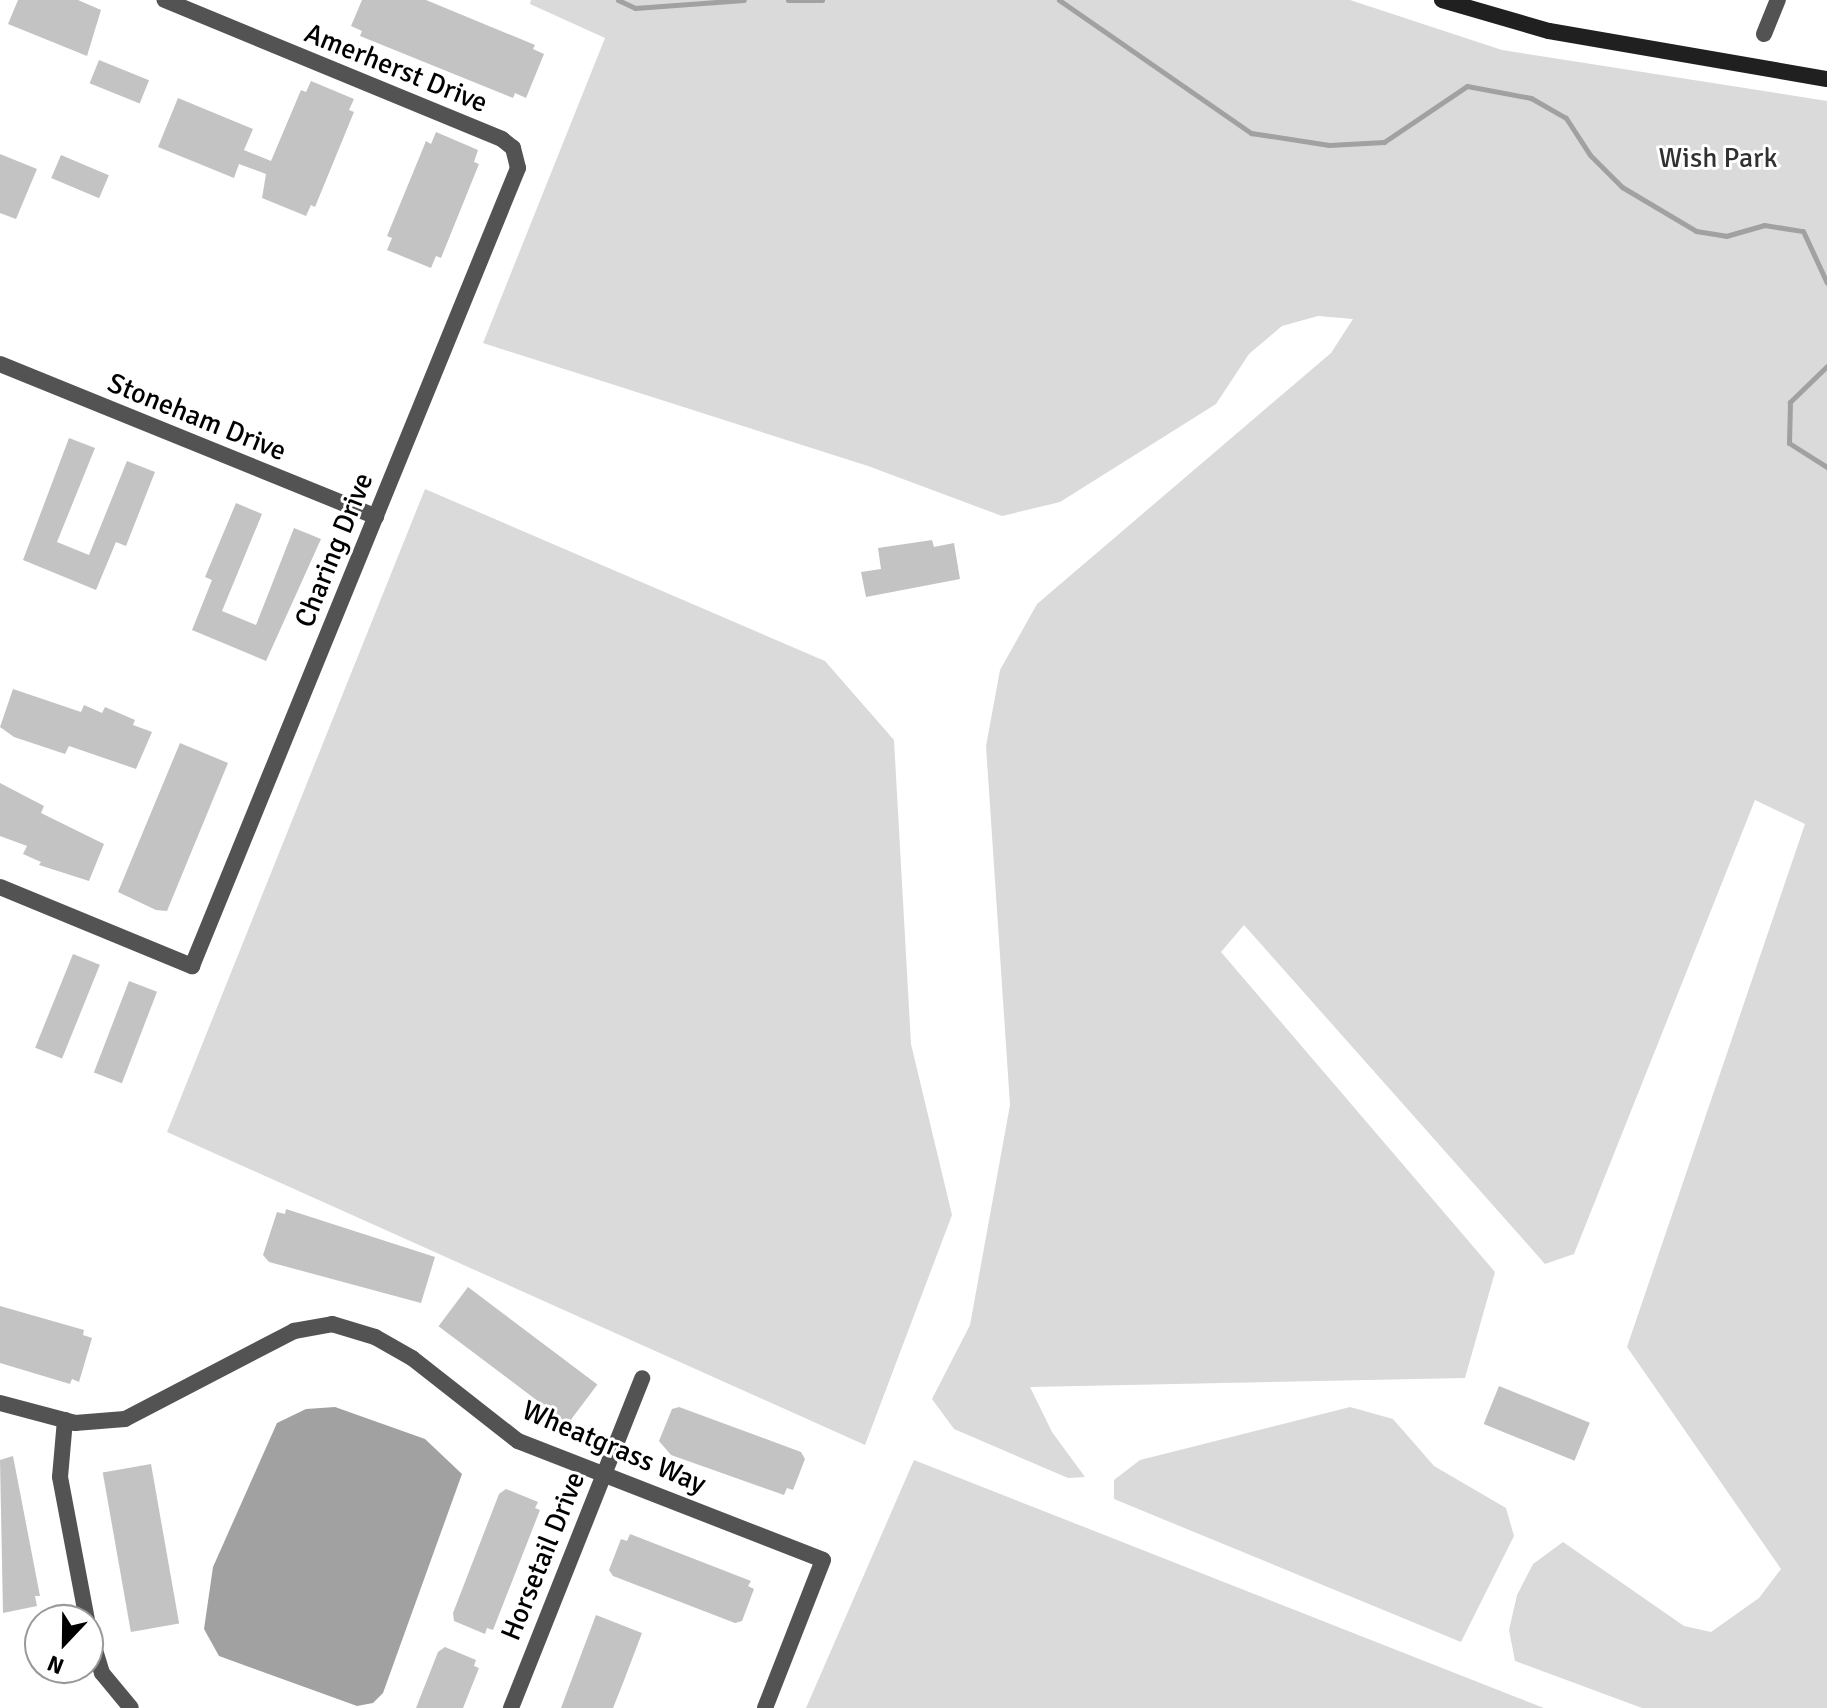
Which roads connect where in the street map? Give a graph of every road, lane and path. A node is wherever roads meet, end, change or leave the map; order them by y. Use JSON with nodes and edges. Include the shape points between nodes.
{"nodes":[{"id":1,"x":164,"y":0,"type":"edge"},
{"id":2,"x":1442,"y":0,"type":"edge"},
{"id":3,"x":1778,"y":0,"type":"edge"},
{"id":4,"x":1494,"y":7,"type":"edge"},
{"id":5,"x":1764,"y":34,"type":"dead end"},
{"id":6,"x":1827,"y":79,"type":"edge"},
{"id":7,"x":516,"y":153,"type":"joint"},
{"id":8,"x":0,"y":364,"type":"edge"},
{"id":9,"x":376,"y":517,"type":"junction"},
{"id":10,"x":0,"y":887,"type":"edge"},
{"id":11,"x":642,"y":1378,"type":"dead end"},
{"id":12,"x":0,"y":1403,"type":"edge"},
{"id":13,"x":65,"y":1420,"type":"junction"},
{"id":14,"x":604,"y":1473,"type":"junction"},
{"id":15,"x":84,"y":1604,"type":"edge"},
{"id":16,"x":104,"y":1675,"type":"edge"},
{"id":17,"x":131,"y":1708,"type":"edge"},
{"id":18,"x":511,"y":1708,"type":"edge"},
{"id":19,"x":765,"y":1708,"type":"edge"}],
"edges":[{"from":1,"to":7,"type":"street","name":"Amerherst Drive","via":[[502,139]]},
{"from":2,"to":4,"type":"main road"},
{"from":3,"to":5,"type":"street"},
{"from":4,"to":6,"type":"main road","via":[[1647,50]]},
{"from":7,"to":9,"type":"street","name":"Charing Drive","via":[[516,174]]},
{"from":8,"to":9,"type":"street","name":"Stoneham Drive"},
{"from":9,"to":10,"type":"street","name":"Charing Drive","via":[[192,966]]},
{"from":11,"to":14,"type":"street","name":"Horsetail Drive"},
{"from":12,"to":13,"type":"street","name":"Wheatgrass Way"},
{"from":13,"to":14,"type":"street","name":"Wheatgrass Way","via":[[125,1419],[294,1331],[332,1324],[375,1337],[412,1358],[518,1441]]},
{"from":13,"to":15,"type":"street","via":[[60,1477]]},
{"from":14,"to":18,"type":"street","name":"Horsetail Drive"},
{"from":14,"to":19,"type":"street","name":"Wheatgrass Way","via":[[823,1560]]},
{"from":16,"to":17,"type":"street"}]}
